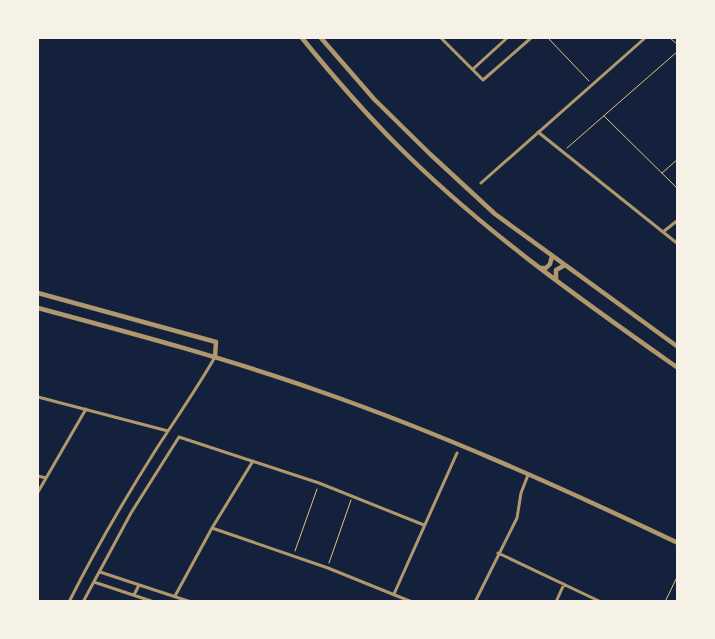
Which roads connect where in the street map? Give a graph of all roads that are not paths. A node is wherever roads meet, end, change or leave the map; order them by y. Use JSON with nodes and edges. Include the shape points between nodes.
{"nodes":[{"id":1,"x":302,"y":38,"type":"edge"},
{"id":2,"x":322,"y":38,"type":"edge"},
{"id":3,"x":441,"y":38,"type":"edge"},
{"id":4,"x":507,"y":38,"type":"edge"},
{"id":5,"x":531,"y":38,"type":"edge"},
{"id":6,"x":644,"y":38,"type":"edge"},
{"id":7,"x":473,"y":69,"type":"junction"},
{"id":8,"x":538,"y":132,"type":"junction"},
{"id":9,"x":481,"y":183,"type":"dead end"},
{"id":10,"x":678,"y":220,"type":"edge"},
{"id":11,"x":663,"y":232,"type":"junction"},
{"id":12,"x":678,"y":244,"type":"edge"},
{"id":13,"x":552,"y":256,"type":"junction"},
{"id":14,"x":564,"y":265,"type":"junction"},
{"id":15,"x":540,"y":268,"type":"junction"},
{"id":16,"x":556,"y":279,"type":"junction"},
{"id":17,"x":38,"y":293,"type":"edge"},
{"id":18,"x":38,"y":308,"type":"edge"},
{"id":19,"x":678,"y":348,"type":"edge"},
{"id":20,"x":215,"y":358,"type":"junction"},
{"id":21,"x":678,"y":368,"type":"edge"},
{"id":22,"x":38,"y":397,"type":"edge"},
{"id":23,"x":86,"y":409,"type":"junction"},
{"id":24,"x":168,"y":431,"type":"junction"},
{"id":25,"x":456,"y":453,"type":"dead end"},
{"id":26,"x":253,"y":461,"type":"junction"},
{"id":27,"x":528,"y":475,"type":"junction"},
{"id":28,"x":38,"y":476,"type":"edge"},
{"id":29,"x":46,"y":478,"type":"junction"},
{"id":30,"x":38,"y":492,"type":"edge"},
{"id":31,"x":424,"y":525,"type":"junction"},
{"id":32,"x":212,"y":528,"type":"junction"},
{"id":33,"x":678,"y":543,"type":"edge"},
{"id":34,"x":498,"y":553,"type":"junction"},
{"id":35,"x":100,"y":572,"type":"junction"},
{"id":36,"x":94,"y":582,"type":"junction"},
{"id":37,"x":139,"y":584,"type":"junction"},
{"id":38,"x":564,"y":584,"type":"junction"},
{"id":39,"x":394,"y":594,"type":"junction"},
{"id":40,"x":134,"y":595,"type":"junction"},
{"id":41,"x":175,"y":596,"type":"junction"},
{"id":42,"x":69,"y":602,"type":"edge"},
{"id":43,"x":83,"y":602,"type":"edge"},
{"id":44,"x":154,"y":602,"type":"edge"},
{"id":45,"x":192,"y":602,"type":"edge"},
{"id":46,"x":412,"y":602,"type":"edge"},
{"id":47,"x":475,"y":602,"type":"edge"},
{"id":48,"x":556,"y":602,"type":"edge"},
{"id":49,"x":601,"y":602,"type":"edge"}],
"edges":[{"from":1,"to":15,"type":"street","via":[[398,146],[509,245]]},
{"from":2,"to":13,"type":"street","via":[[374,99],[430,154],[495,214]]},
{"from":3,"to":7,"type":"street"},
{"from":4,"to":7,"type":"street"},
{"from":5,"to":7,"type":"street","via":[[483,80]]},
{"from":6,"to":8,"type":"street"},
{"from":8,"to":9,"type":"street"},
{"from":8,"to":11,"type":"street"},
{"from":10,"to":11,"type":"street"},
{"from":11,"to":12,"type":"street"},
{"from":13,"to":14,"type":"street"},
{"from":13,"to":15,"type":"street","via":[[548,266]]},
{"from":14,"to":16,"type":"street","via":[[556,270]]},
{"from":14,"to":19,"type":"street"},
{"from":15,"to":16,"type":"street"},
{"from":16,"to":21,"type":"street"},
{"from":17,"to":20,"type":"street","via":[[216,342]]},
{"from":18,"to":20,"type":"street"},
{"from":20,"to":24,"type":"street"},
{"from":20,"to":27,"type":"street","via":[[376,412]]},
{"from":22,"to":23,"type":"street"},
{"from":23,"to":24,"type":"street"},
{"from":23,"to":29,"type":"street"},
{"from":24,"to":42,"type":"street","via":[[115,517]]},
{"from":25,"to":31,"type":"street"},
{"from":26,"to":31,"type":"street","via":[[319,483]]},
{"from":26,"to":32,"type":"street"},
{"from":26,"to":35,"type":"street","via":[[179,437],[131,513]]},
{"from":27,"to":33,"type":"street"},
{"from":27,"to":34,"type":"street","via":[[521,492],[517,518]]},
{"from":28,"to":29,"type":"street"},
{"from":29,"to":30,"type":"street"},
{"from":31,"to":39,"type":"street"},
{"from":32,"to":39,"type":"street"},
{"from":32,"to":41,"type":"street"},
{"from":34,"to":38,"type":"street"},
{"from":34,"to":47,"type":"street"},
{"from":35,"to":36,"type":"street"},
{"from":35,"to":37,"type":"street"},
{"from":36,"to":40,"type":"street"},
{"from":36,"to":43,"type":"street"},
{"from":37,"to":40,"type":"street"},
{"from":37,"to":41,"type":"street"},
{"from":38,"to":48,"type":"street"},
{"from":38,"to":49,"type":"street"},
{"from":39,"to":46,"type":"street"},
{"from":40,"to":44,"type":"street"},
{"from":41,"to":45,"type":"street"}]}
